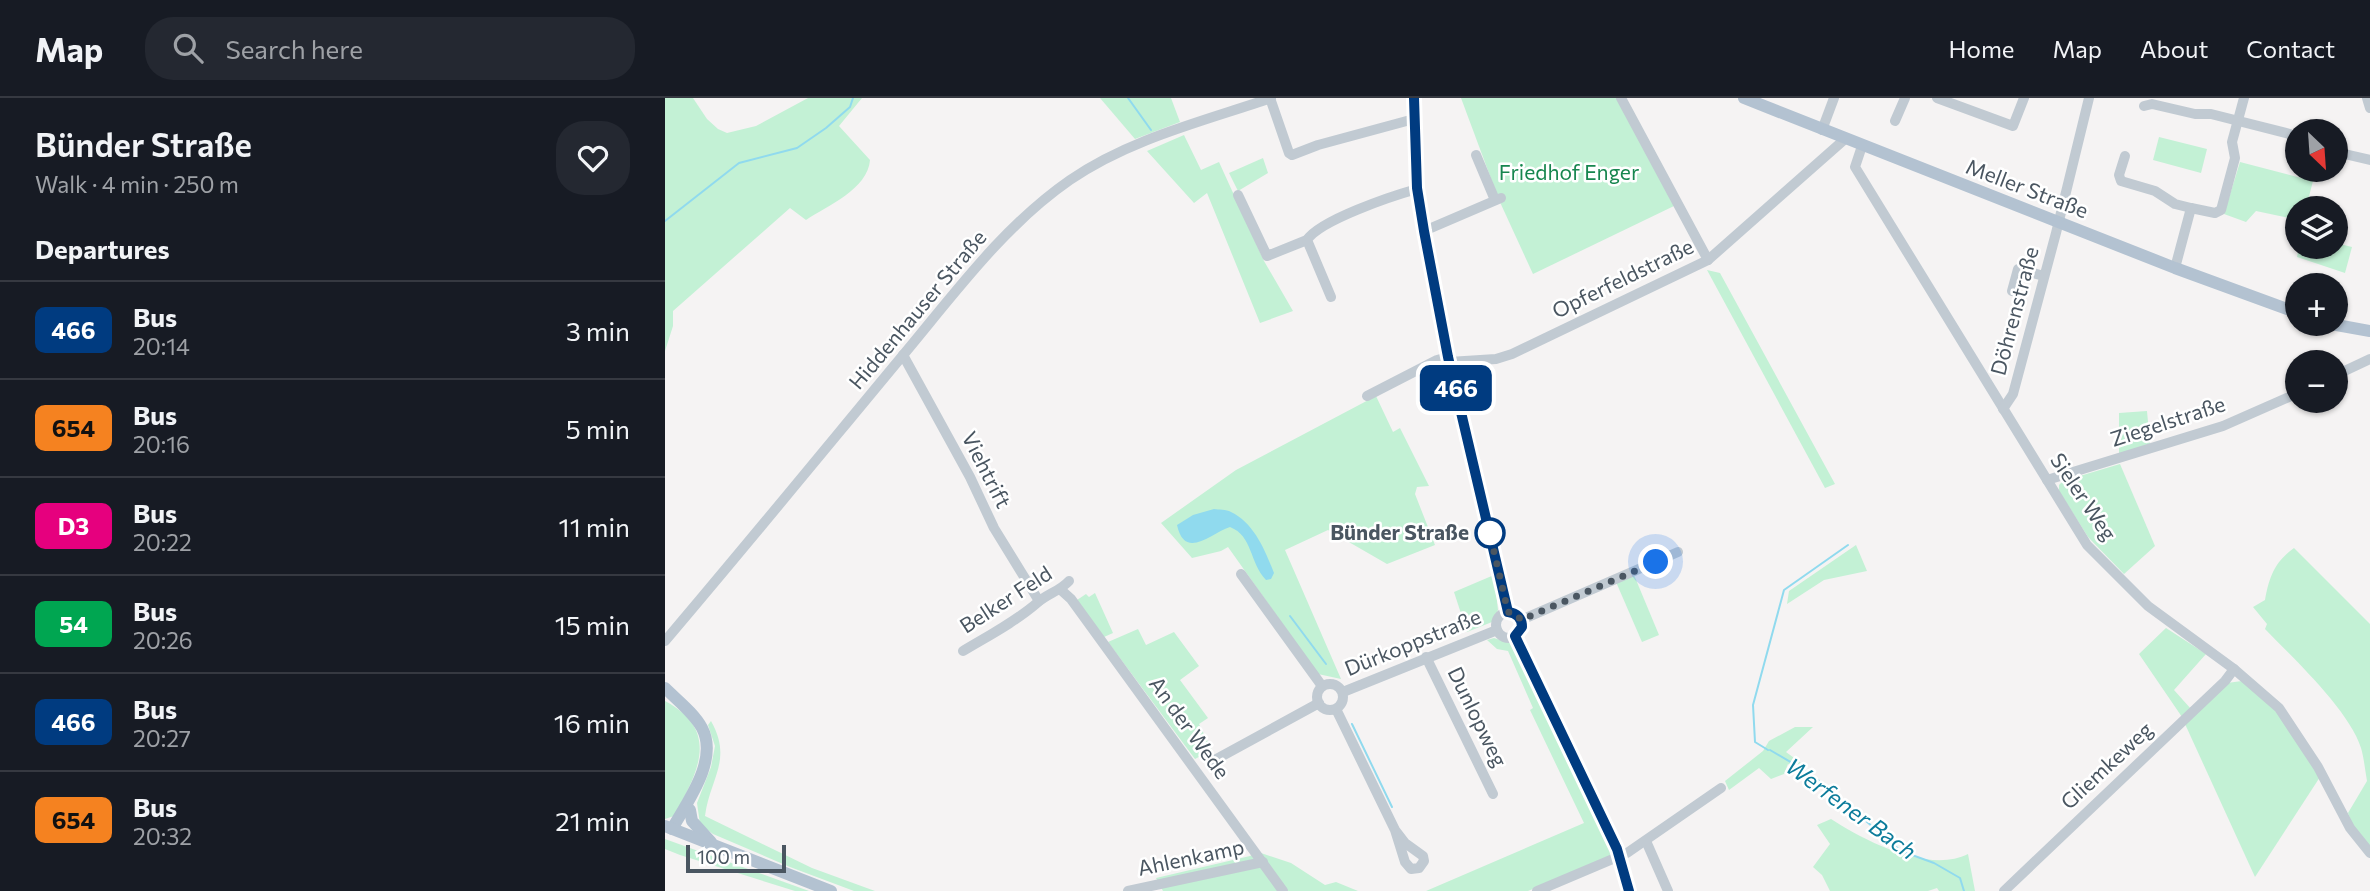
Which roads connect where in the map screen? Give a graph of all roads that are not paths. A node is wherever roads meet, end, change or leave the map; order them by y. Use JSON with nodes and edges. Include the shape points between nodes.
{"nodes":[{"id":1,"x":1271,"y":98,"type":"edge"},
{"id":2,"x":1414,"y":98,"type":"edge"},
{"id":3,"x":1621,"y":98,"type":"edge"},
{"id":4,"x":1744,"y":98,"type":"edge"},
{"id":5,"x":1834,"y":98,"type":"edge"},
{"id":6,"x":1905,"y":98,"type":"edge"},
{"id":7,"x":1937,"y":98,"type":"edge"},
{"id":8,"x":2024,"y":98,"type":"edge"},
{"id":9,"x":2089,"y":98,"type":"edge"},
{"id":10,"x":2244,"y":98,"type":"edge"},
{"id":11,"x":2367,"y":98,"type":"edge"},
{"id":12,"x":2144,"y":106,"type":"dead end"},
{"id":13,"x":2370,"y":108,"type":"edge"},
{"id":14,"x":1414,"y":119,"type":"junction"},
{"id":15,"x":1895,"y":121,"type":"dead end"},
{"id":16,"x":2237,"y":122,"type":"junction"},
{"id":17,"x":2285,"y":133,"type":"edge"},
{"id":18,"x":1833,"y":134,"type":"junction"},
{"id":19,"x":1862,"y":146,"type":"junction"},
{"id":20,"x":1476,"y":155,"type":"dead end"},
{"id":21,"x":2349,"y":155,"type":"edge"},
{"id":22,"x":2125,"y":156,"type":"dead end"},
{"id":23,"x":2370,"y":160,"type":"edge"},
{"id":24,"x":1417,"y":188,"type":"junction"},
{"id":25,"x":1238,"y":195,"type":"dead end"},
{"id":26,"x":2191,"y":208,"type":"junction"},
{"id":27,"x":2058,"y":222,"type":"junction"},
{"id":28,"x":1424,"y":231,"type":"junction"},
{"id":29,"x":1307,"y":240,"type":"junction"},
{"id":30,"x":1708,"y":260,"type":"junction"},
{"id":31,"x":2175,"y":268,"type":"junction"},
{"id":32,"x":2044,"y":276,"type":"junction"},
{"id":33,"x":2012,"y":291,"type":"dead end"},
{"id":34,"x":1331,"y":297,"type":"dead end"},
{"id":35,"x":2285,"y":308,"type":"edge"},
{"id":36,"x":2348,"y":327,"type":"edge"},
{"id":37,"x":2370,"y":331,"type":"edge"},
{"id":38,"x":903,"y":355,"type":"junction"},
{"id":39,"x":1449,"y":359,"type":"junction"},
{"id":40,"x":2370,"y":359,"type":"edge"},
{"id":41,"x":2348,"y":369,"type":"edge"},
{"id":42,"x":1367,"y":396,"type":"dead end"},
{"id":43,"x":2285,"y":399,"type":"edge"},
{"id":44,"x":2003,"y":409,"type":"junction"},
{"id":45,"x":2046,"y":480,"type":"junction"},
{"id":46,"x":1678,"y":552,"type":"dead end"},
{"id":47,"x":1241,"y":574,"type":"dead end"},
{"id":48,"x":1069,"y":581,"type":"dead end"},
{"id":49,"x":1061,"y":590,"type":"junction"},
{"id":50,"x":1039,"y":601,"type":"junction"},
{"id":51,"x":1508,"y":612,"type":"junction"},
{"id":52,"x":1521,"y":620,"type":"junction"},
{"id":53,"x":669,"y":628,"type":"edge"},
{"id":54,"x":1497,"y":630,"type":"junction"},
{"id":55,"x":1515,"y":636,"type":"junction"},
{"id":56,"x":665,"y":641,"type":"edge"},
{"id":57,"x":963,"y":651,"type":"dead end"},
{"id":58,"x":1426,"y":657,"type":"junction"},
{"id":59,"x":2235,"y":669,"type":"junction"},
{"id":60,"x":1322,"y":686,"type":"junction"},
{"id":61,"x":665,"y":688,"type":"edge"},
{"id":62,"x":1343,"y":692,"type":"junction"},
{"id":63,"x":665,"y":697,"type":"edge"},
{"id":64,"x":1319,"y":703,"type":"junction"},
{"id":65,"x":684,"y":708,"type":"junction"},
{"id":66,"x":1336,"y":709,"type":"junction"},
{"id":67,"x":1213,"y":761,"type":"dead end"},
{"id":68,"x":696,"y":784,"type":"junction"},
{"id":69,"x":1721,"y":788,"type":"dead end"},
{"id":70,"x":1493,"y":794,"type":"dead end"},
{"id":71,"x":690,"y":810,"type":"junction"},
{"id":72,"x":672,"y":829,"type":"edge"},
{"id":73,"x":1395,"y":830,"type":"dead end"},
{"id":74,"x":1646,"y":841,"type":"junction"},
{"id":75,"x":716,"y":847,"type":"junction"},
{"id":76,"x":2370,"y":853,"type":"edge"},
{"id":77,"x":1620,"y":857,"type":"junction"},
{"id":78,"x":1263,"y":862,"type":"junction"},
{"id":79,"x":2015,"y":880,"type":"junction"},
{"id":80,"x":831,"y":891,"type":"edge"},
{"id":81,"x":1128,"y":891,"type":"edge"},
{"id":82,"x":1283,"y":891,"type":"edge"},
{"id":83,"x":1537,"y":891,"type":"edge"},
{"id":84,"x":1629,"y":891,"type":"edge"},
{"id":85,"x":1668,"y":891,"type":"edge"},
{"id":86,"x":2004,"y":891,"type":"edge"},
{"id":87,"x":2021,"y":891,"type":"edge"}],
"edges":[{"from":1,"to":14,"type":"street","via":[[1292,155]]},
{"from":1,"to":38,"type":"street","name":"Hiddenhauser Straße","via":[[1141,143],[1070,180],[1024,217]]},
{"from":2,"to":14,"type":"street"},
{"from":3,"to":30,"type":"street"},
{"from":4,"to":18,"type":"main road","name":"Meller Straße"},
{"from":5,"to":18,"type":"street","name":"Opferfeldstraße"},
{"from":6,"to":15,"type":"street"},
{"from":7,"to":8,"type":"street","via":[[2013,125]]},
{"from":9,"to":27,"type":"street","name":"Döhrenstraße"},
{"from":10,"to":16,"type":"street"},
{"from":11,"to":13,"type":"street"},
{"from":12,"to":16,"type":"street","via":[[2160,105]]},
{"from":14,"to":24,"type":"street"},
{"from":16,"to":17,"type":"street"},
{"from":16,"to":26,"type":"street","via":[[2232,142],[2235,158],[2221,209],[2215,213]]},
{"from":18,"to":19,"type":"main road","name":"Meller Straße"},
{"from":18,"to":30,"type":"street","name":"Opferfeldstraße","via":[[1823,160]]},
{"from":19,"to":27,"type":"main road","name":"Meller Straße"},
{"from":19,"to":44,"type":"street","name":"Sieler Weg","via":[[1855,167]]},
{"from":20,"to":28,"type":"street","via":[[1498,199]]},
{"from":21,"to":23,"type":"street"},
{"from":22,"to":26,"type":"street","via":[[2121,181]]},
{"from":24,"to":28,"type":"street"},
{"from":24,"to":29,"type":"street","via":[[1337,220],[1312,232]]},
{"from":25,"to":29,"type":"street","via":[[1267,257]]},
{"from":26,"to":31,"type":"street"},
{"from":27,"to":31,"type":"main road","name":"Meller Straße"},
{"from":27,"to":32,"type":"street","name":"Döhrenstraße"},
{"from":28,"to":39,"type":"street"},
{"from":29,"to":34,"type":"street"},
{"from":30,"to":39,"type":"street","name":"Opferfeldstraße","via":[[1512,354],[1496,359]]},
{"from":31,"to":35,"type":"main road","name":"Meller Straße"},
{"from":32,"to":33,"type":"street","via":[[2018,269]]},
{"from":32,"to":44,"type":"street","name":"Döhrenstraße","via":[[2013,394]]},
{"from":36,"to":37,"type":"main road"},
{"from":38,"to":50,"type":"street","name":"Viehtrift","via":[[994,528]]},
{"from":38,"to":53,"type":"street","name":"Hiddenhauser Straße"},
{"from":39,"to":42,"type":"street","via":[[1437,360]]},
{"from":39,"to":51,"type":"street"},
{"from":40,"to":41,"type":"street"},
{"from":43,"to":45,"type":"street","name":"Ziegelstraße","via":[[2223,426]]},
{"from":44,"to":45,"type":"street","name":"Sieler Weg"},
{"from":45,"to":59,"type":"street","name":"Sieler Weg","via":[[2087,545],[2173,626]]},
{"from":46,"to":52,"type":"street"},
{"from":47,"to":60,"type":"street"},
{"from":48,"to":49,"type":"street","name":"Belker Feld"},
{"from":49,"to":50,"type":"street","name":"Belker Feld"},
{"from":49,"to":78,"type":"street","name":"An der Wede"},
{"from":50,"to":57,"type":"street","name":"Belker Feld"},
{"from":51,"to":52,"type":"street"},
{"from":51,"to":54,"type":"street","via":[[1498,618]]},
{"from":52,"to":55,"type":"street"},
{"from":53,"to":56,"type":"street","name":"Hiddenhauser Straße"},
{"from":54,"to":55,"type":"street","via":[[1503,637]]},
{"from":54,"to":58,"type":"street","name":"Dürkoppstraße"},
{"from":55,"to":77,"type":"street"},
{"from":58,"to":62,"type":"street","name":"Dürkoppstraße"},
{"from":58,"to":70,"type":"street","name":"Dunlopweg"},
{"from":59,"to":76,"type":"street","name":"Sieler Weg","via":[[2284,714],[2350,828]]},
{"from":59,"to":79,"type":"street","name":"Gliemkeweg"},
{"from":60,"to":62,"type":"street","via":[[1334,684]]},
{"from":60,"to":64,"type":"street"},
{"from":61,"to":65,"type":"main road"},
{"from":62,"to":66,"type":"street"},
{"from":63,"to":65,"type":"main road"},
{"from":64,"to":66,"type":"street","via":[[1328,710]]},
{"from":64,"to":67,"type":"street"},
{"from":65,"to":68,"type":"main road","via":[[703,729],[707,744]]},
{"from":66,"to":73,"type":"street"},
{"from":68,"to":71,"type":"main road"},
{"from":68,"to":72,"type":"main road"},
{"from":69,"to":74,"type":"street"},
{"from":71,"to":72,"type":"main road"},
{"from":71,"to":75,"type":"main road","via":[[692,821]]},
{"from":72,"to":75,"type":"main road"},
{"from":74,"to":77,"type":"street"},
{"from":74,"to":85,"type":"street"},
{"from":75,"to":80,"type":"main road"},
{"from":77,"to":83,"type":"street"},
{"from":77,"to":84,"type":"street"},
{"from":78,"to":81,"type":"street","name":"Ahlenkamp"},
{"from":78,"to":82,"type":"street","name":"An der Wede"},
{"from":79,"to":86,"type":"street","name":"Gliemkeweg"},
{"from":79,"to":87,"type":"street"}]}
